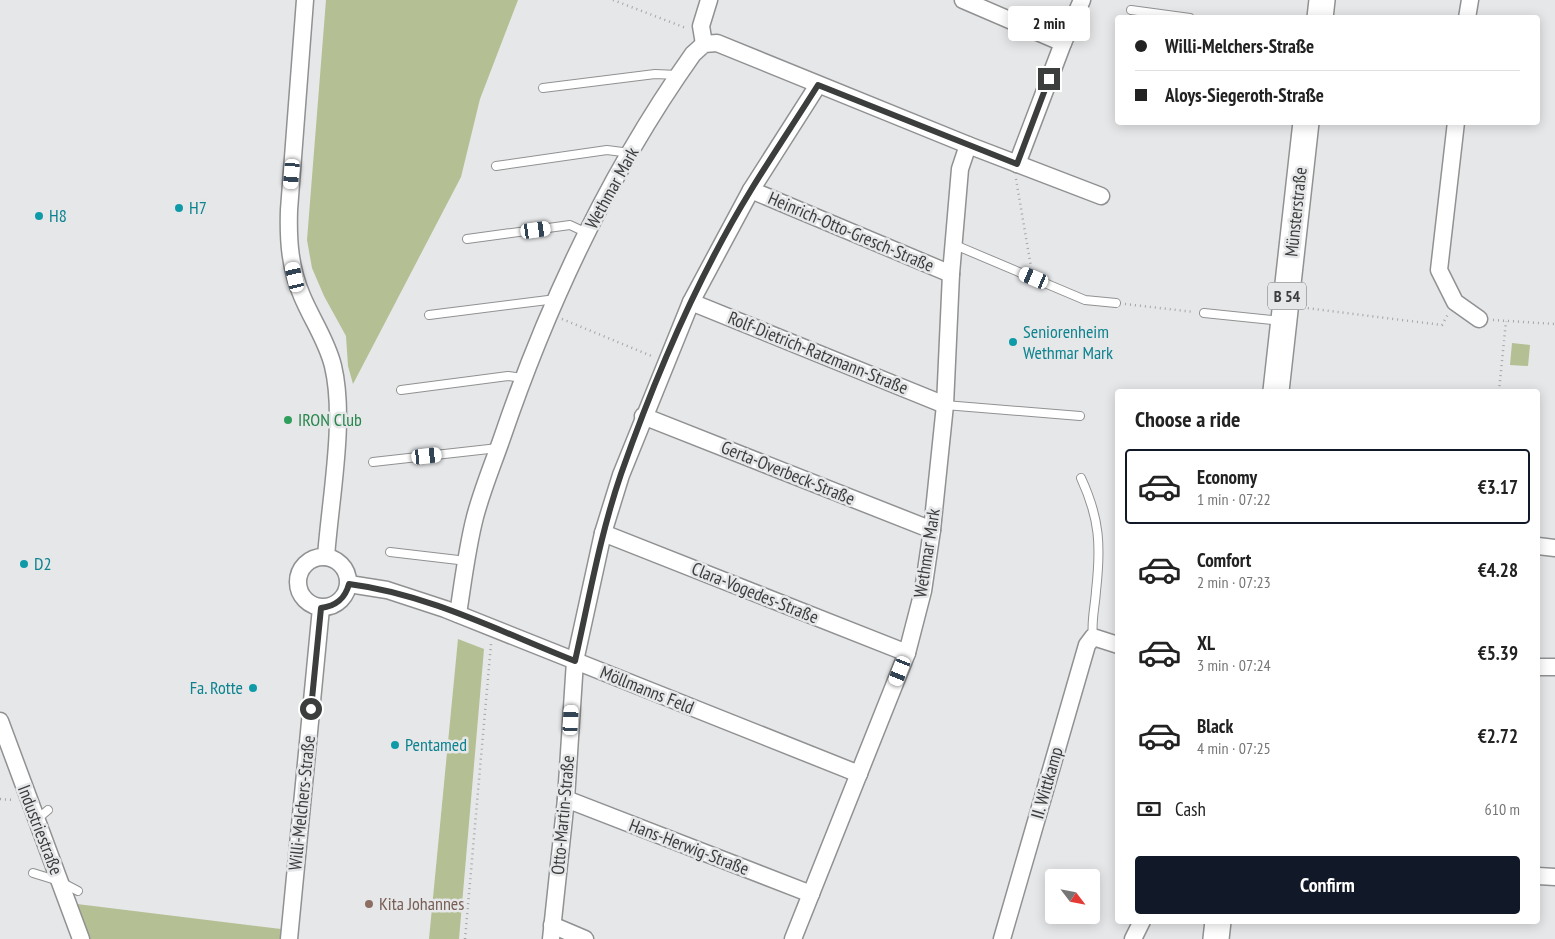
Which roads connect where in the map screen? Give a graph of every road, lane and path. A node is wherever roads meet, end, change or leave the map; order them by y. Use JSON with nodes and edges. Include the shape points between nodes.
{"nodes":[{"id":1,"x":305,"y":0,"type":"edge"},
{"id":2,"x":613,"y":0,"type":"edge"},
{"id":3,"x":709,"y":0,"type":"edge"},
{"id":4,"x":963,"y":0,"type":"edge"},
{"id":5,"x":1082,"y":0,"type":"edge"},
{"id":6,"x":1322,"y":0,"type":"edge"},
{"id":7,"x":1470,"y":0,"type":"edge"},
{"id":8,"x":1131,"y":10,"type":"dead end"},
{"id":9,"x":1168,"y":15,"type":"edge"},
{"id":10,"x":1320,"y":15,"type":"edge"},
{"id":11,"x":1468,"y":15,"type":"edge"},
{"id":12,"x":703,"y":38,"type":"junction"},
{"id":13,"x":1063,"y":43,"type":"junction"},
{"id":14,"x":678,"y":75,"type":"junction"},
{"id":15,"x":818,"y":85,"type":"junction"},
{"id":16,"x":543,"y":88,"type":"dead end"},
{"id":17,"x":1306,"y":125,"type":"edge"},
{"id":18,"x":1456,"y":125,"type":"edge"},
{"id":19,"x":968,"y":145,"type":"junction"},
{"id":20,"x":630,"y":153,"type":"junction"},
{"id":21,"x":1017,"y":164,"type":"junction"},
{"id":22,"x":496,"y":166,"type":"dead end"},
{"id":23,"x":751,"y":190,"type":"junction"},
{"id":24,"x":1101,"y":196,"type":"dead end"},
{"id":25,"x":587,"y":233,"type":"junction"},
{"id":26,"x":467,"y":240,"type":"dead end"},
{"id":27,"x":955,"y":245,"type":"junction"},
{"id":28,"x":951,"y":274,"type":"junction"},
{"id":29,"x":1034,"y":278,"type":"junction"},
{"id":30,"x":1287,"y":295,"type":"junction"},
{"id":31,"x":691,"y":302,"type":"junction"},
{"id":32,"x":1455,"y":302,"type":"junction"},
{"id":33,"x":1116,"y":303,"type":"joint"},
{"id":34,"x":552,"y":306,"type":"junction"},
{"id":35,"x":1204,"y":312,"type":"joint"},
{"id":36,"x":429,"y":315,"type":"dead end"},
{"id":37,"x":1479,"y":319,"type":"joint"},
{"id":38,"x":1506,"y":321,"type":"junction"},
{"id":39,"x":1284,"y":322,"type":"junction"},
{"id":40,"x":1555,"y":324,"type":"edge"},
{"id":41,"x":666,"y":361,"type":"junction"},
{"id":42,"x":523,"y":378,"type":"junction"},
{"id":43,"x":1276,"y":389,"type":"edge"},
{"id":44,"x":1499,"y":389,"type":"edge"},
{"id":45,"x":401,"y":390,"type":"dead end"},
{"id":46,"x":945,"y":405,"type":"junction"},
{"id":47,"x":643,"y":416,"type":"junction"},
{"id":48,"x":1080,"y":416,"type":"dead end"},
{"id":49,"x":498,"y":448,"type":"junction"},
{"id":50,"x":373,"y":462,"type":"dead end"},
{"id":51,"x":1080,"y":478,"type":"dead end"},
{"id":52,"x":932,"y":530,"type":"junction"},
{"id":53,"x":603,"y":533,"type":"junction"},
{"id":54,"x":1540,"y":546,"type":"edge"},
{"id":55,"x":1555,"y":548,"type":"edge"},
{"id":56,"x":390,"y":552,"type":"dead end"},
{"id":57,"x":326,"y":557,"type":"junction"},
{"id":58,"x":467,"y":560,"type":"junction"},
{"id":59,"x":349,"y":584,"type":"junction"},
{"id":60,"x":321,"y":608,"type":"junction"},
{"id":61,"x":458,"y":614,"type":"junction"},
{"id":62,"x":493,"y":628,"type":"junction"},
{"id":63,"x":1097,"y":638,"type":"junction"},
{"id":64,"x":1115,"y":644,"type":"edge"},
{"id":65,"x":907,"y":653,"type":"junction"},
{"id":66,"x":575,"y":661,"type":"junction"},
{"id":67,"x":1540,"y":667,"type":"edge"},
{"id":68,"x":1555,"y":667,"type":"edge"},
{"id":69,"x":0,"y":721,"type":"edge"},
{"id":70,"x":859,"y":774,"type":"junction"},
{"id":71,"x":566,"y":799,"type":"junction"},
{"id":72,"x":33,"y":873,"type":"dead end"},
{"id":73,"x":1540,"y":876,"type":"edge"},
{"id":74,"x":1555,"y":877,"type":"edge"},
{"id":75,"x":59,"y":881,"type":"junction"},
{"id":76,"x":78,"y":891,"type":"dead end"},
{"id":77,"x":811,"y":894,"type":"junction"},
{"id":78,"x":1140,"y":924,"type":"edge"},
{"id":79,"x":1218,"y":924,"type":"edge"},
{"id":80,"x":552,"y":932,"type":"edge"},
{"id":81,"x":81,"y":939,"type":"edge"},
{"id":82,"x":289,"y":939,"type":"edge"},
{"id":83,"x":465,"y":939,"type":"edge"},
{"id":84,"x":585,"y":939,"type":"edge"},
{"id":85,"x":793,"y":939,"type":"edge"},
{"id":86,"x":1002,"y":939,"type":"edge"},
{"id":87,"x":1133,"y":939,"type":"edge"},
{"id":88,"x":1216,"y":939,"type":"edge"}],
"edges":[{"from":1,"to":57,"type":"street","via":[[288,242],[295,277],[328,350],[336,382],[337,439]]},
{"from":2,"to":12,"type":"path"},
{"from":3,"to":12,"type":"street","via":[[704,12]]},
{"from":4,"to":13,"type":"street"},
{"from":5,"to":13,"type":"street"},
{"from":6,"to":10,"type":"main road"},
{"from":7,"to":11,"type":"street"},
{"from":8,"to":9,"type":"lane"},
{"from":12,"to":14,"type":"street","name":"Wethmar Mark"},
{"from":12,"to":15,"type":"street"},
{"from":13,"to":21,"type":"street"},
{"from":14,"to":16,"type":"lane","via":[[655,74]]},
{"from":14,"to":20,"type":"street","name":"Wethmar Mark"},
{"from":15,"to":19,"type":"street"},
{"from":15,"to":23,"type":"street","name":"Otto-Martin-Straße"},
{"from":17,"to":30,"type":"main road","name":"Münsterstraße","number":"B 54"},
{"from":18,"to":32,"type":"street","via":[[1440,270]]},
{"from":19,"to":21,"type":"street"},
{"from":19,"to":27,"type":"street","name":"Wethmar Mark","via":[[960,169]]},
{"from":20,"to":22,"type":"lane","via":[[607,150]]},
{"from":20,"to":25,"type":"street","name":"Wethmar Mark"},
{"from":21,"to":24,"type":"street"},
{"from":21,"to":29,"type":"path","via":[[1015,175]]},
{"from":23,"to":28,"type":"street","name":"Heinrich-Otto-Gresch-Straße"},
{"from":23,"to":31,"type":"street","name":"Otto-Martin-Straße"},
{"from":25,"to":26,"type":"lane","via":[[570,226]]},
{"from":25,"to":34,"type":"street","name":"Wethmar Mark"},
{"from":27,"to":28,"type":"street","name":"Wethmar Mark"},
{"from":27,"to":29,"type":"lane"},
{"from":28,"to":46,"type":"street","name":"Wethmar Mark"},
{"from":29,"to":33,"type":"lane","via":[[1085,300]]},
{"from":30,"to":32,"type":"path","via":[[1301,297],[1306,308],[1442,325]]},
{"from":30,"to":39,"type":"main road","name":"Münsterstraße","number":"B 54"},
{"from":31,"to":41,"type":"street","name":"Otto-Martin-Straße"},
{"from":31,"to":46,"type":"street","name":"Rolf-Dietrich-Ratzmann-Straße"},
{"from":32,"to":37,"type":"street"},
{"from":33,"to":35,"type":"path"},
{"from":34,"to":36,"type":"lane"},
{"from":34,"to":41,"type":"path"},
{"from":34,"to":42,"type":"street","name":"Wethmar Mark"},
{"from":35,"to":39,"type":"lane"},
{"from":37,"to":38,"type":"path"},
{"from":38,"to":40,"type":"path"},
{"from":38,"to":44,"type":"path"},
{"from":39,"to":43,"type":"main road","name":"Münsterstraße","number":"B 54"},
{"from":41,"to":47,"type":"street","name":"Otto-Martin-Straße"},
{"from":42,"to":45,"type":"lane","via":[[508,376]]},
{"from":42,"to":49,"type":"street","name":"Wethmar Mark"},
{"from":46,"to":48,"type":"lane"},
{"from":46,"to":52,"type":"street","name":"Wethmar Mark"},
{"from":47,"to":52,"type":"street","name":"Gerta-Overbeck-Straße"},
{"from":47,"to":53,"type":"street","name":"Otto-Martin-Straße"},
{"from":49,"to":50,"type":"lane"},
{"from":49,"to":58,"type":"street","name":"Wethmar Mark","via":[[475,518]]},
{"from":51,"to":63,"type":"lane","via":[[1093,505],[1097,525],[1099,562],[1091,625]]},
{"from":52,"to":65,"type":"street","name":"Wethmar Mark","via":[[924,591]]},
{"from":53,"to":65,"type":"street","name":"Clara-Vogedes-Straße"},
{"from":53,"to":66,"type":"street","name":"Otto-Martin-Straße"},
{"from":54,"to":55,"type":"street"},
{"from":56,"to":58,"type":"lane"},
{"from":57,"to":59,"type":"street","via":[[340,563]]},
{"from":57,"to":60,"type":"street","via":[[310,560],[297,580],[306,602]]},
{"from":58,"to":61,"type":"street","name":"Wethmar Mark"},
{"from":59,"to":60,"type":"street","via":[[342,599]]},
{"from":59,"to":61,"type":"street","name":"Möllmanns Feld","via":[[387,590]]},
{"from":60,"to":82,"type":"street","name":"Willi-Melchers-Straße"},
{"from":61,"to":62,"type":"street","name":"Möllmanns Feld"},
{"from":62,"to":66,"type":"street","name":"Möllmanns Feld"},
{"from":62,"to":83,"type":"path"},
{"from":63,"to":64,"type":"street"},
{"from":63,"to":86,"type":"street","name":"II. Wittkamp","via":[[1087,645]]},
{"from":65,"to":70,"type":"street","name":"Wethmar Mark"},
{"from":66,"to":70,"type":"street","name":"Möllmanns Feld"},
{"from":66,"to":71,"type":"street","name":"Otto-Martin-Straße"},
{"from":67,"to":68,"type":"street"},
{"from":69,"to":75,"type":"street","name":"Industriestraße","via":[[42,815]]},
{"from":70,"to":77,"type":"street","name":"Wethmar Mark"},
{"from":71,"to":77,"type":"street","name":"Hans-Herwig-Straße"},
{"from":71,"to":80,"type":"street","name":"Otto-Martin-Straße"},
{"from":72,"to":75,"type":"lane"},
{"from":73,"to":74,"type":"street"},
{"from":75,"to":76,"type":"lane"},
{"from":75,"to":81,"type":"street","name":"Industriestraße"},
{"from":77,"to":85,"type":"street","name":"Wethmar Mark"},
{"from":78,"to":87,"type":"street"},
{"from":79,"to":88,"type":"main road"},
{"from":80,"to":84,"type":"street"}]}
